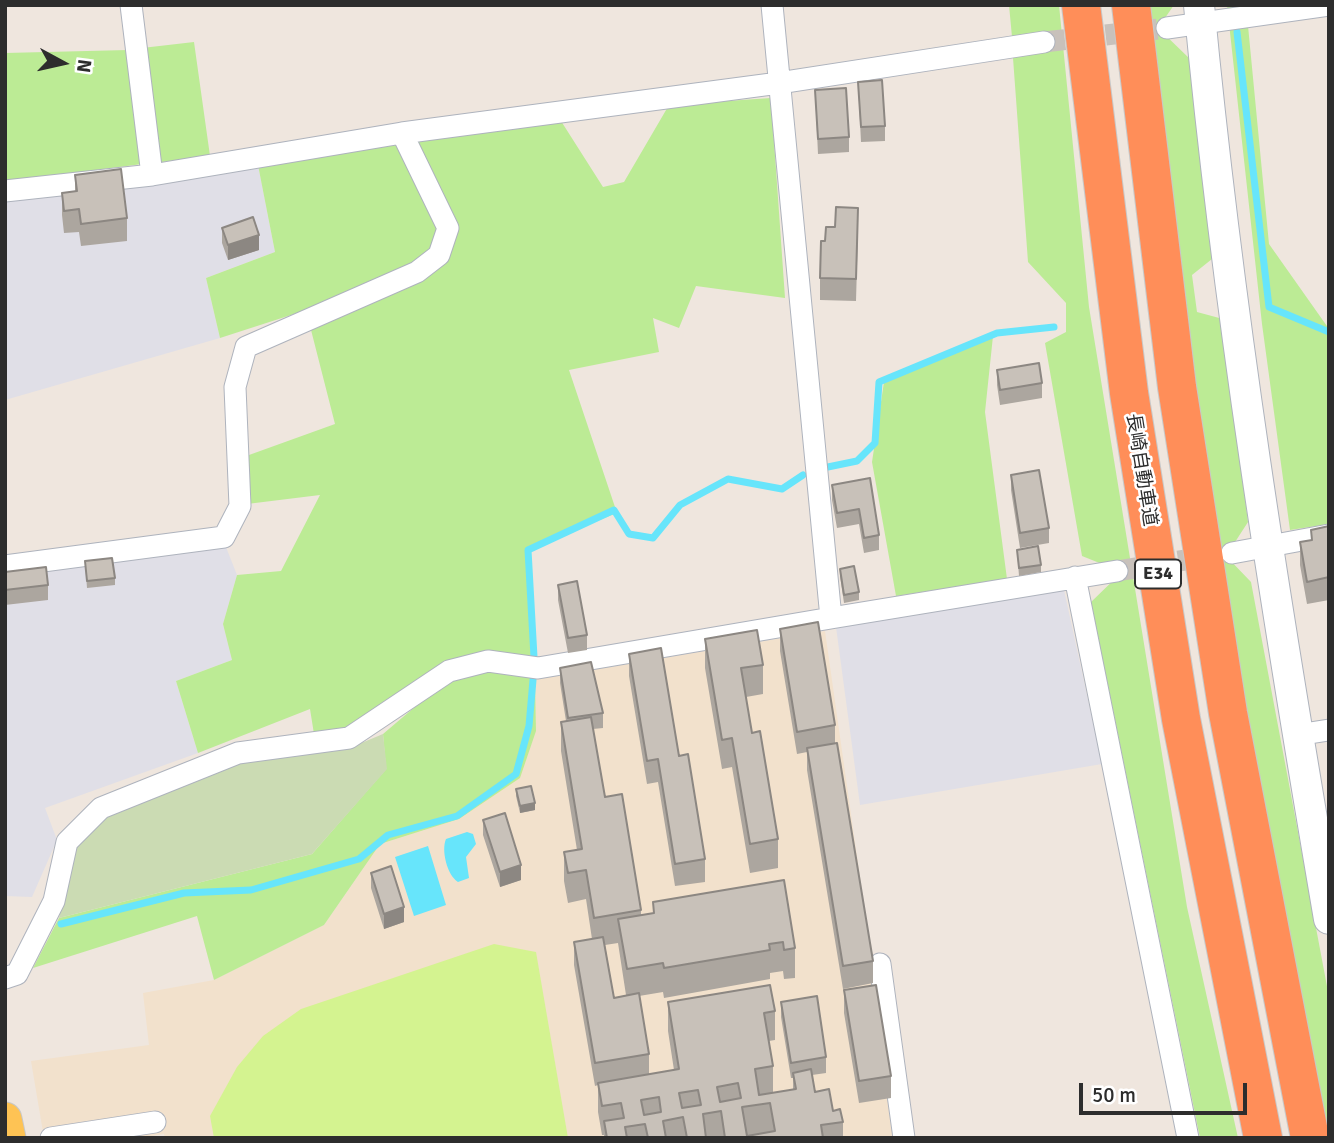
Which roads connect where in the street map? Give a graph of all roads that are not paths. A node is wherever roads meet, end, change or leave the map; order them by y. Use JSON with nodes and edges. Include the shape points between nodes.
{"nodes":[{"id":1,"x":131,"y":5,"type":"edge"},
{"id":2,"x":772,"y":5,"type":"edge"},
{"id":3,"x":1081,"y":5,"type":"edge"},
{"id":4,"x":1132,"y":5,"type":"edge"},
{"id":5,"x":1329,"y":5,"type":"edge"},
{"id":6,"x":1200,"y":14,"type":"edge"},
{"id":7,"x":1167,"y":28,"type":"tunnel mouth"},
{"id":8,"x":1044,"y":42,"type":"tunnel mouth"},
{"id":9,"x":779,"y":83,"type":"junction"},
{"id":10,"x":402,"y":133,"type":"junction"},
{"id":11,"x":152,"y":175,"type":"junction"},
{"id":12,"x":5,"y":191,"type":"edge"},
{"id":13,"x":1329,"y":535,"type":"edge"},
{"id":14,"x":1266,"y":546,"type":"junction"},
{"id":15,"x":1232,"y":552,"type":"tunnel mouth"},
{"id":16,"x":5,"y":566,"type":"edge"},
{"id":17,"x":1116,"y":571,"type":"tunnel mouth"},
{"id":18,"x":1076,"y":577,"type":"junction"},
{"id":19,"x":831,"y":618,"type":"junction"},
{"id":20,"x":1329,"y":730,"type":"edge"},
{"id":21,"x":1297,"y":735,"type":"junction"},
{"id":22,"x":1329,"y":919,"type":"edge"},
{"id":23,"x":880,"y":964,"type":"dead end"},
{"id":24,"x":5,"y":978,"type":"edge"},
{"id":25,"x":5,"y":1119,"type":"edge"},
{"id":26,"x":155,"y":1122,"type":"dead end"},
{"id":27,"x":9,"y":1138,"type":"edge"},
{"id":28,"x":51,"y":1138,"type":"edge"},
{"id":29,"x":904,"y":1138,"type":"edge"},
{"id":30,"x":1188,"y":1138,"type":"edge"},
{"id":31,"x":1263,"y":1138,"type":"edge"},
{"id":32,"x":1310,"y":1138,"type":"edge"}],
"edges":[{"from":1,"to":11,"type":"street"},
{"from":2,"to":9,"type":"street"},
{"from":3,"to":31,"type":"highway","name":"長崎自動車道","number":"E34","via":[[1129,393],[1181,719]]},
{"from":4,"to":32,"type":"highway","number":"E34","via":[[1177,387],[1227,713]]},
{"from":5,"to":6,"type":"street"},
{"from":6,"to":7,"type":"street"},
{"from":6,"to":14,"type":"street","via":[[1228,284]]},
{"from":8,"to":9,"type":"street"},
{"from":9,"to":10,"type":"street"},
{"from":9,"to":19,"type":"street"},
{"from":10,"to":11,"type":"street"},
{"from":10,"to":16,"type":"street","via":[[447,228],[439,255],[417,272],[246,347],[235,387],[240,506],[224,537]]},
{"from":11,"to":12,"type":"street"},
{"from":13,"to":14,"type":"street"},
{"from":14,"to":15,"type":"street"},
{"from":14,"to":21,"type":"street"},
{"from":17,"to":18,"type":"street"},
{"from":18,"to":19,"type":"street"},
{"from":18,"to":30,"type":"street"},
{"from":19,"to":24,"type":"street","via":[[538,668],[488,662],[449,671],[349,738],[238,753],[101,808],[67,842],[54,901],[17,974]]},
{"from":20,"to":21,"type":"street"},
{"from":21,"to":22,"type":"street"},
{"from":23,"to":29,"type":"street"},
{"from":25,"to":27,"type":"main road"},
{"from":26,"to":28,"type":"street"}]}
